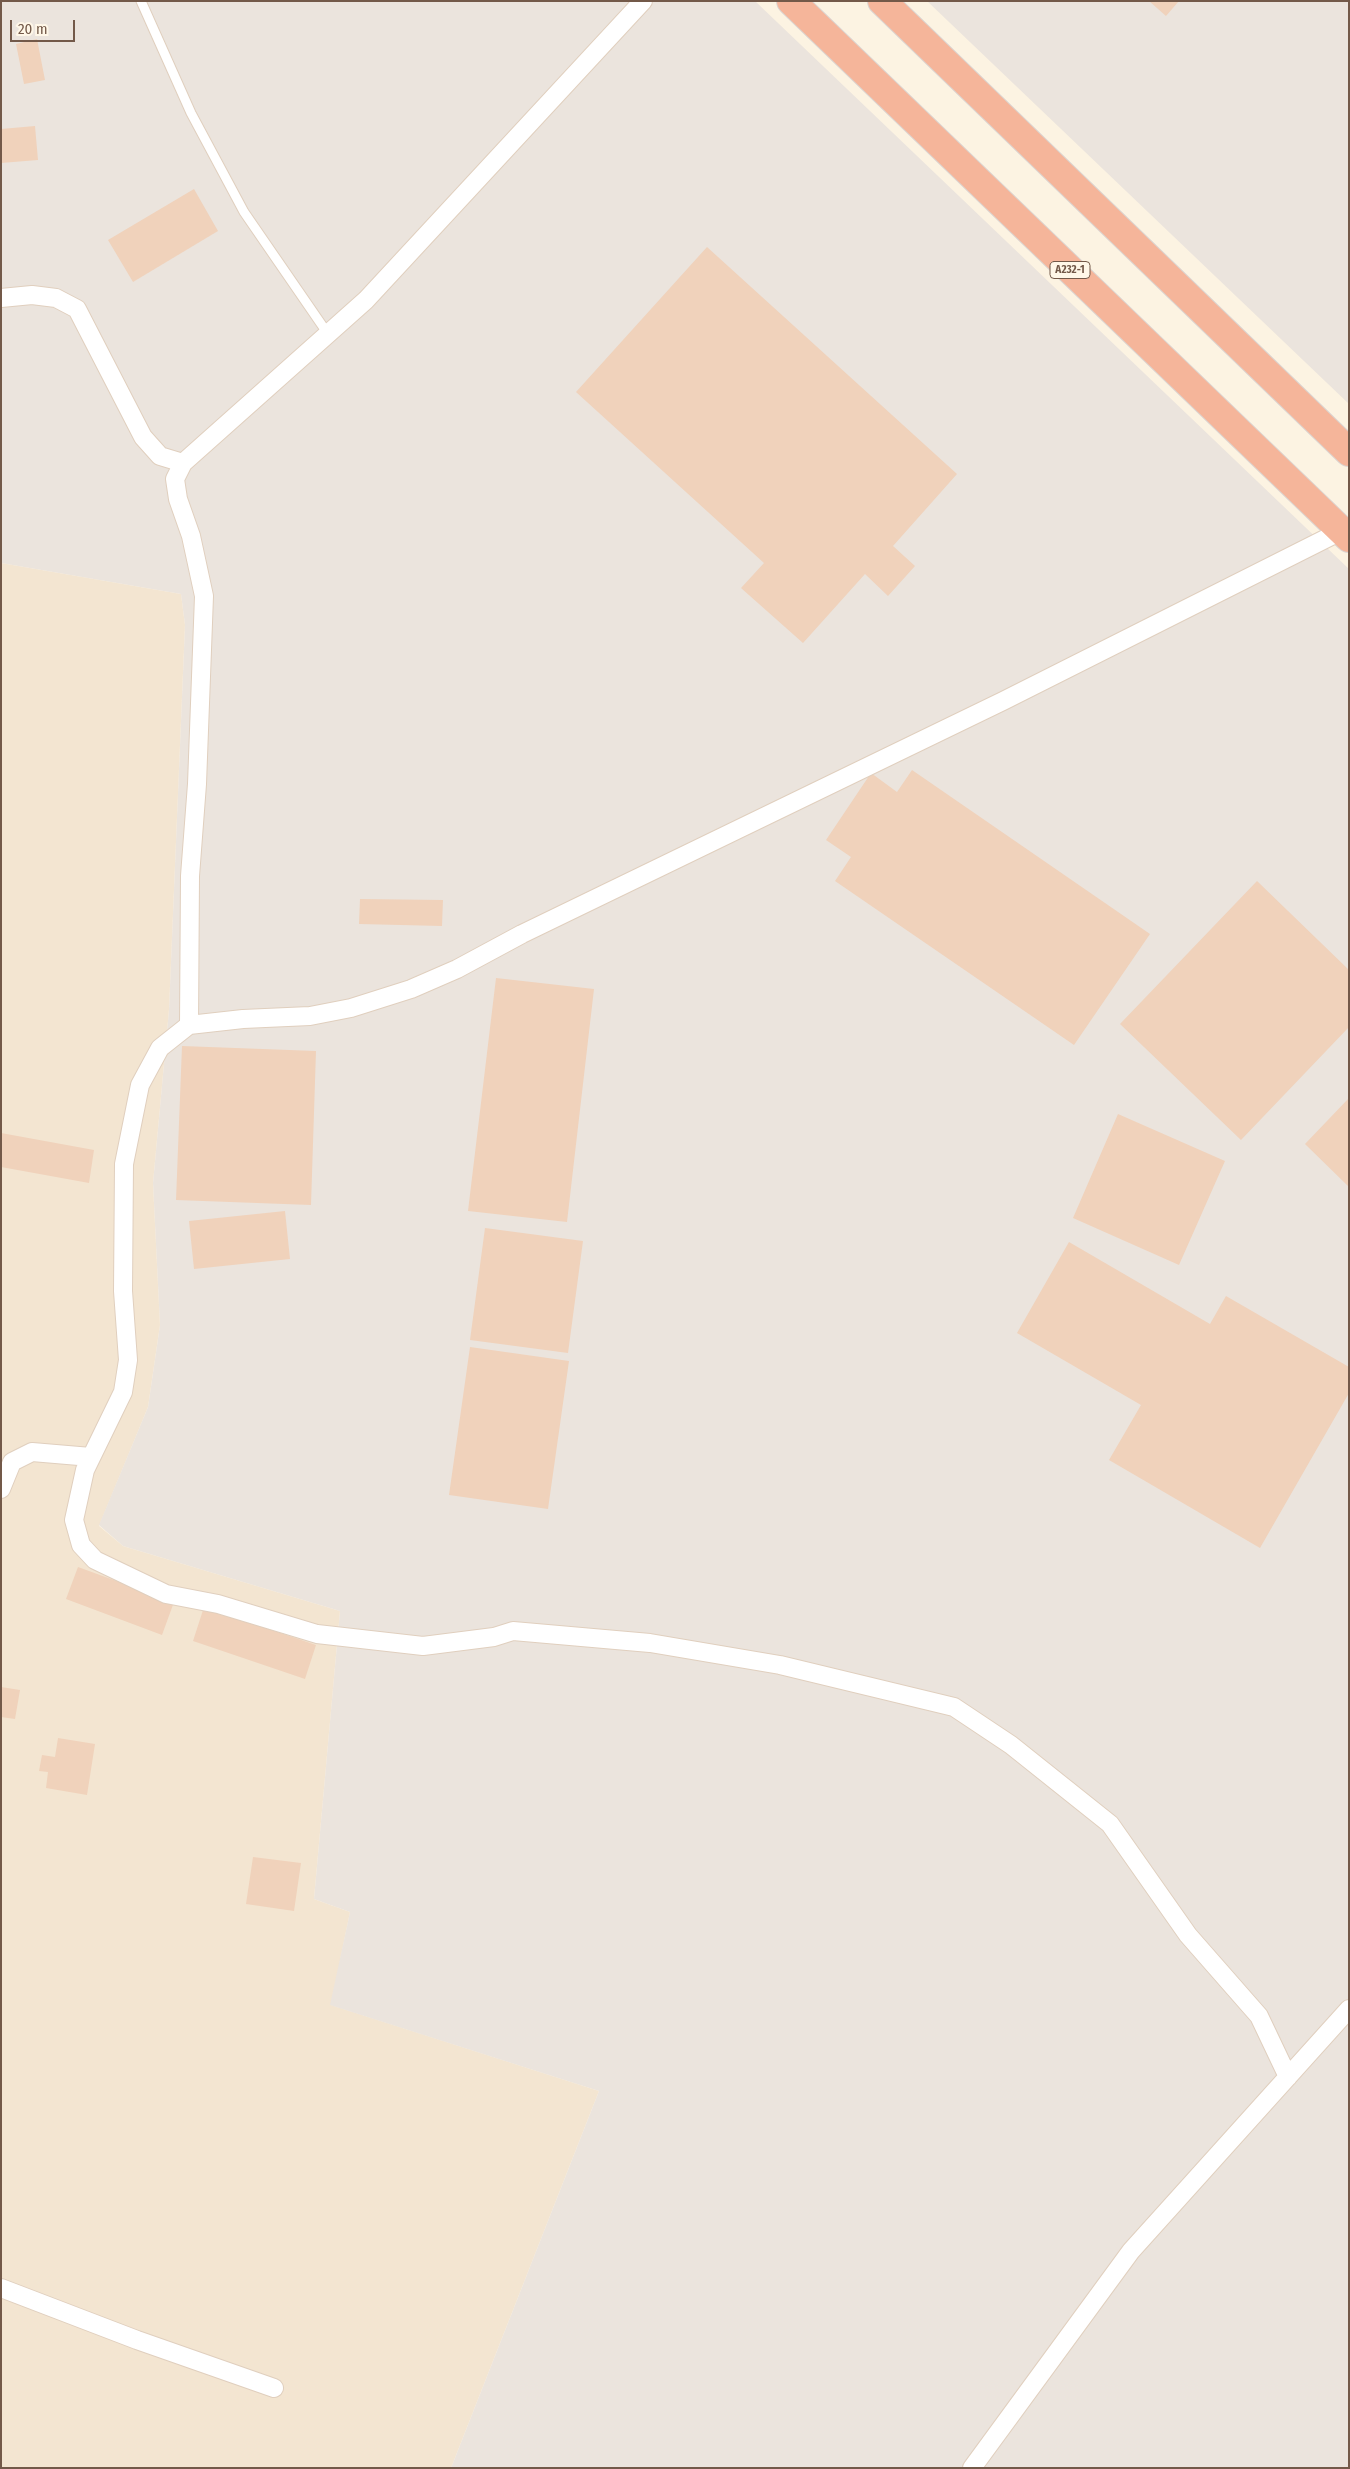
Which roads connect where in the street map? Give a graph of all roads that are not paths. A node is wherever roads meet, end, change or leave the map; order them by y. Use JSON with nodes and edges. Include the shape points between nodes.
{"nodes":[{"id":1,"x":142,"y":1,"type":"edge"},
{"id":2,"x":642,"y":1,"type":"edge"},
{"id":3,"x":791,"y":1,"type":"edge"},
{"id":4,"x":885,"y":2,"type":"edge"},
{"id":5,"x":1,"y":298,"type":"edge"},
{"id":6,"x":328,"y":334,"type":"junction"},
{"id":7,"x":1349,"y":452,"type":"edge"},
{"id":8,"x":183,"y":463,"type":"junction"},
{"id":9,"x":1345,"y":534,"type":"edge"},
{"id":10,"x":189,"y":1026,"type":"junction"},
{"id":11,"x":91,"y":1457,"type":"junction"},
{"id":12,"x":1,"y":1489,"type":"edge"},
{"id":13,"x":1349,"y":2009,"type":"edge"},
{"id":14,"x":1288,"y":2078,"type":"junction"},
{"id":15,"x":1,"y":2288,"type":"edge"},
{"id":16,"x":274,"y":2388,"type":"dead end"},
{"id":17,"x":972,"y":2468,"type":"edge"}],
"edges":[{"from":1,"to":6,"type":"lane","via":[[192,113],[244,212]]},
{"from":2,"to":6,"type":"street","via":[[366,300]]},
{"from":3,"to":9,"type":"highway","number":"A232-1"},
{"from":4,"to":7,"type":"highway"},
{"from":5,"to":8,"type":"street","via":[[32,295],[56,298],[77,309],[143,436],[160,456]]},
{"from":6,"to":8,"type":"street"},
{"from":8,"to":10,"type":"street","via":[[175,479],[178,499],[191,536],[204,596],[190,876]]},
{"from":9,"to":10,"type":"street","via":[[531,930],[458,969],[411,989],[351,1008],[310,1016],[243,1019]]},
{"from":10,"to":11,"type":"street","via":[[160,1048],[140,1085],[124,1164],[123,1290],[128,1360],[123,1392]]},
{"from":11,"to":12,"type":"street","via":[[32,1452],[12,1462]]},
{"from":11,"to":14,"type":"street","via":[[74,1520],[81,1544],[95,1560],[166,1594],[218,1604],[317,1634],[377,1642],[423,1646],[513,1632],[650,1643],[780,1665],[954,1707],[1011,1745],[1110,1824],[1188,1935],[1259,2016]]},
{"from":13,"to":14,"type":"street"},
{"from":14,"to":17,"type":"street","via":[[1131,2250]]},
{"from":15,"to":16,"type":"street"}]}
